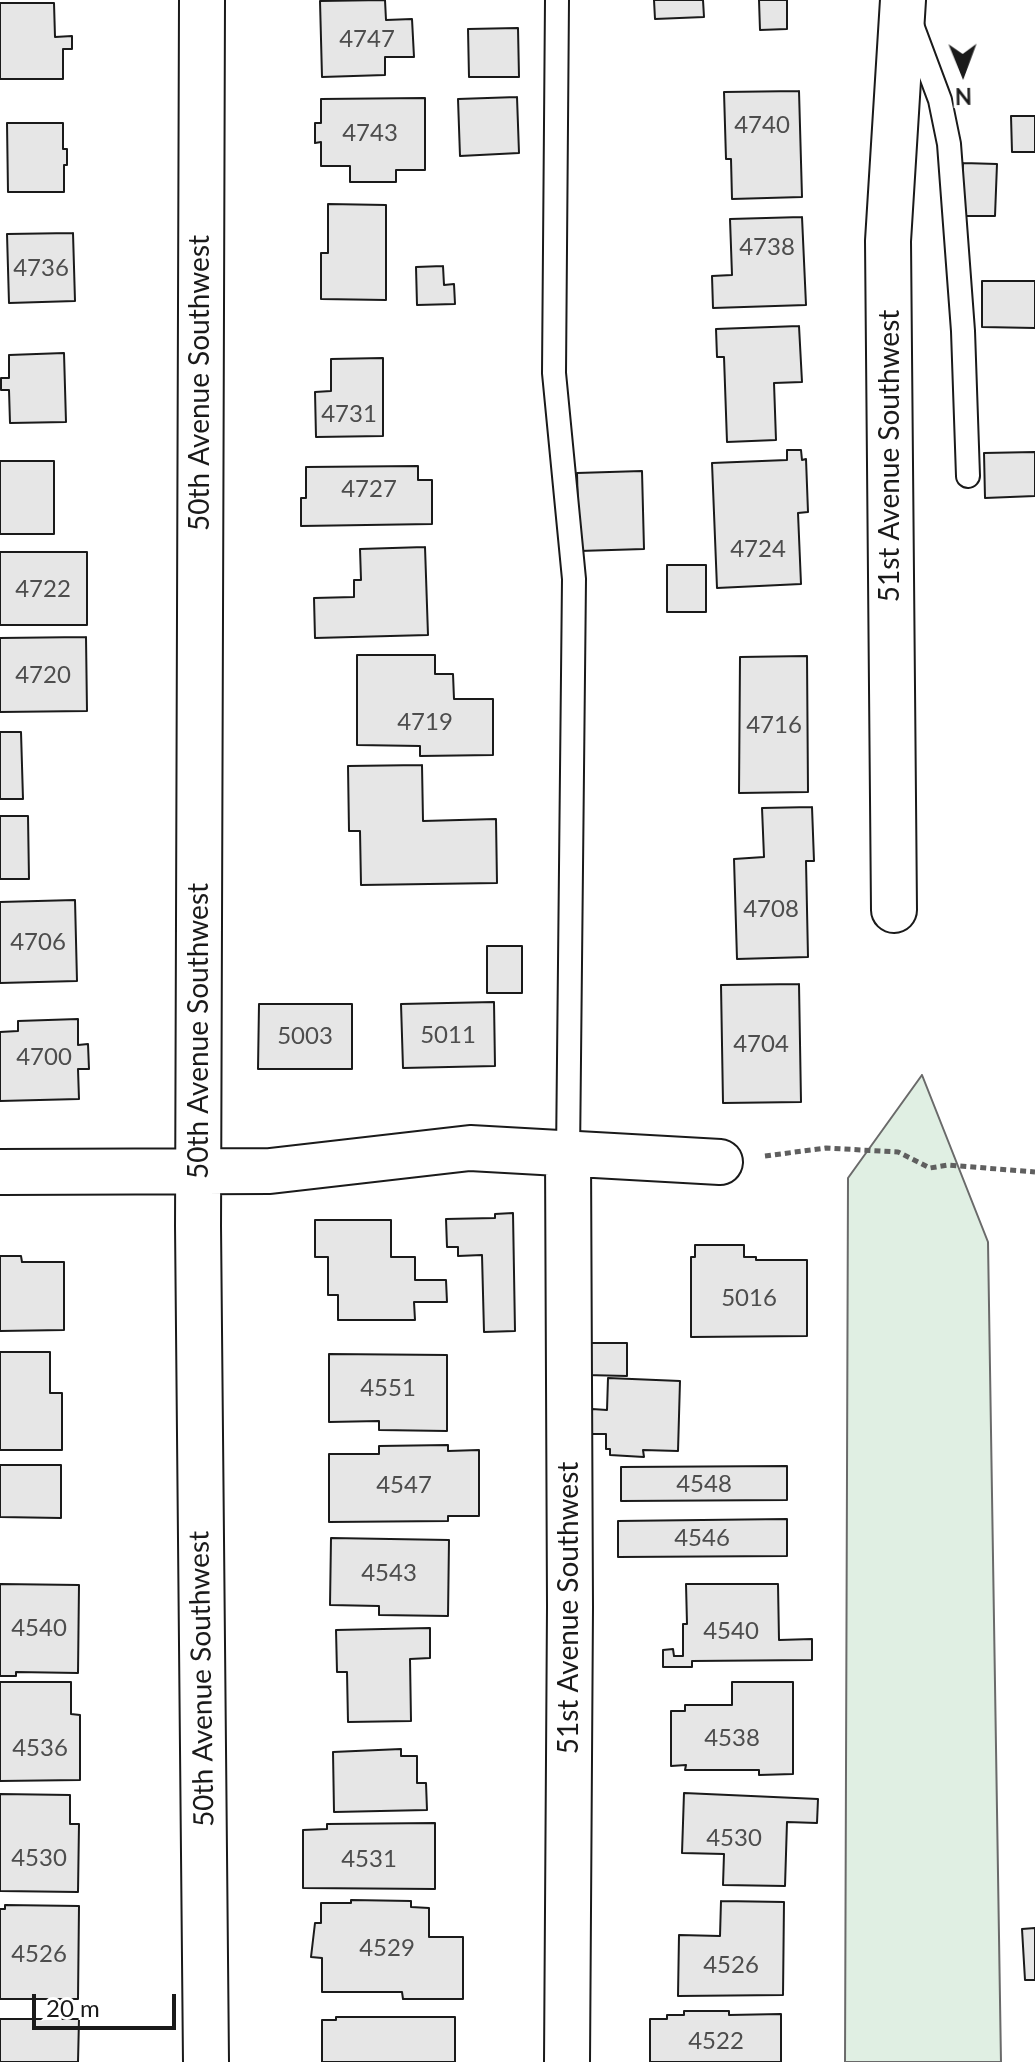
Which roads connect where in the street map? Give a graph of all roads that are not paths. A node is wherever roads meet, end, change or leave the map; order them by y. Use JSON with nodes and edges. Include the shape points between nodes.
{"nodes":[{"id":1,"x":202,"y":0,"type":"edge"},
{"id":2,"x":557,"y":0,"type":"edge"},
{"id":3,"x":903,"y":1,"type":"edge"},
{"id":4,"x":968,"y":476,"type":"dead end"},
{"id":5,"x":894,"y":910,"type":"dead end"},
{"id":6,"x":568,"y":1155,"type":"junction"},
{"id":7,"x":720,"y":1162,"type":"road end"},
{"id":8,"x":0,"y":1172,"type":"edge"},
{"id":9,"x":198,"y":1172,"type":"junction"},
{"id":10,"x":206,"y":2062,"type":"edge"},
{"id":11,"x":567,"y":2062,"type":"edge"}],
"edges":[{"from":1,"to":9,"type":"street","name":"50th Avenue Southwest"},
{"from":2,"to":6,"type":"lane","via":[[554,373],[574,579]]},
{"from":3,"to":4,"type":"lane","name":"51st Avenue Southwest","via":[[940,100],[949,144]]},
{"from":3,"to":5,"type":"street","name":"51st Avenue Southwest","via":[[888,241]]},
{"from":6,"to":7,"type":"street"},
{"from":6,"to":9,"type":"street","via":[[470,1148],[270,1171]]},
{"from":6,"to":11,"type":"street","name":"51st Avenue Southwest"},
{"from":8,"to":9,"type":"street"},
{"from":9,"to":10,"type":"street","name":"50th Avenue Southwest"}]}
